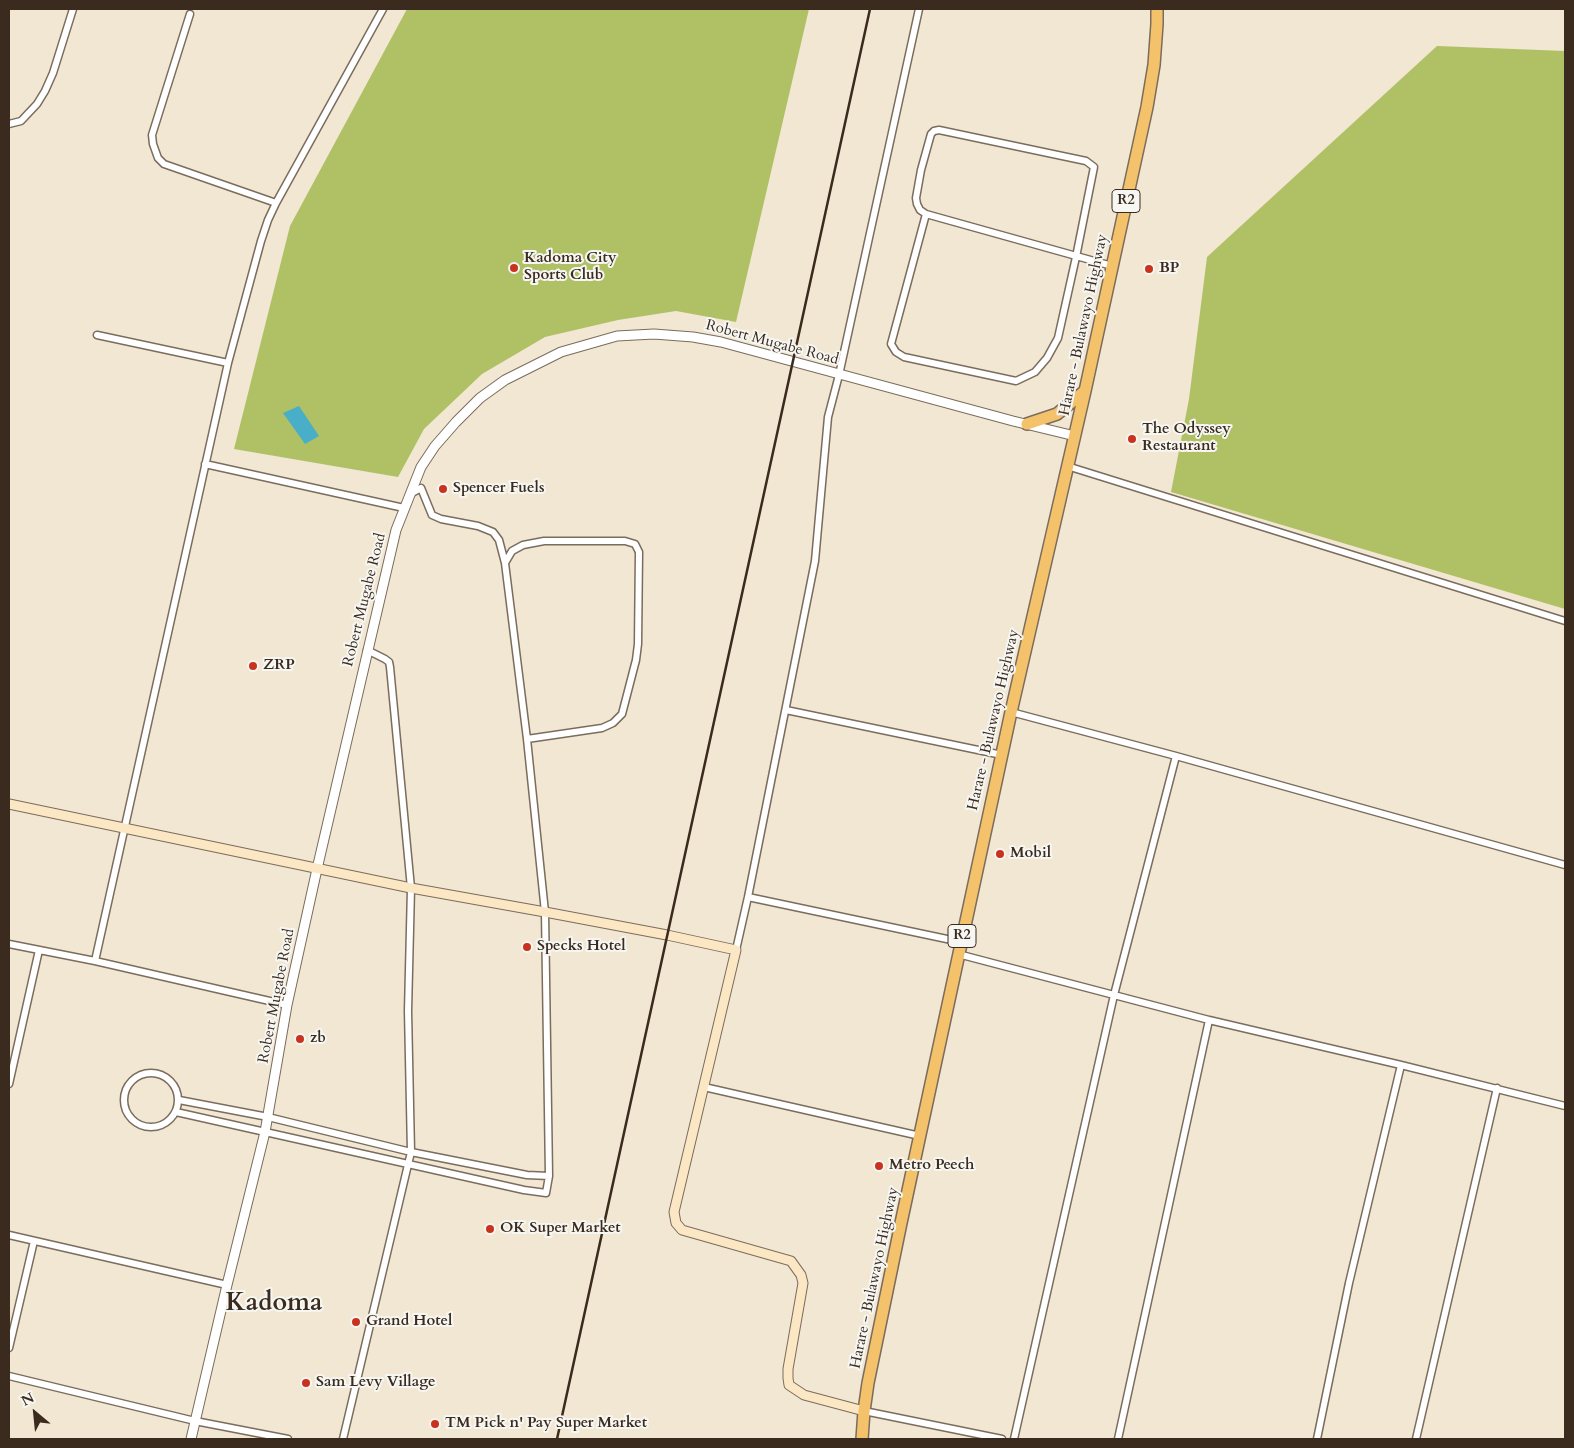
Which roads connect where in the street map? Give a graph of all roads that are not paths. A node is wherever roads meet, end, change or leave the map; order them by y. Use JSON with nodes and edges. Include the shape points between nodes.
{"nodes":[{"id":1,"x":73,"y":9,"type":"edge"},
{"id":2,"x":383,"y":9,"type":"edge"},
{"id":3,"x":919,"y":9,"type":"edge"},
{"id":4,"x":1157,"y":9,"type":"edge"},
{"id":5,"x":190,"y":14,"type":"dead end"},
{"id":6,"x":9,"y":124,"type":"edge"},
{"id":7,"x":276,"y":202,"type":"junction"},
{"id":8,"x":926,"y":214,"type":"junction"},
{"id":9,"x":1076,"y":257,"type":"junction"},
{"id":10,"x":1112,"y":266,"type":"junction"},
{"id":11,"x":97,"y":335,"type":"dead end"},
{"id":12,"x":228,"y":363,"type":"junction"},
{"id":13,"x":839,"y":375,"type":"junction"},
{"id":14,"x":1085,"y":391,"type":"junction"},
{"id":15,"x":1027,"y":424,"type":"junction"},
{"id":16,"x":1074,"y":436,"type":"junction"},
{"id":17,"x":205,"y":464,"type":"junction"},
{"id":18,"x":1068,"y":466,"type":"junction"},
{"id":19,"x":410,"y":494,"type":"junction"},
{"id":20,"x":404,"y":508,"type":"junction"},
{"id":21,"x":505,"y":563,"type":"junction"},
{"id":22,"x":1565,"y":621,"type":"edge"},
{"id":23,"x":367,"y":650,"type":"junction"},
{"id":24,"x":786,"y":710,"type":"junction"},
{"id":25,"x":1011,"y":712,"type":"junction"},
{"id":26,"x":527,"y":739,"type":"junction"},
{"id":27,"x":1002,"y":755,"type":"junction"},
{"id":28,"x":1176,"y":756,"type":"junction"},
{"id":29,"x":9,"y":804,"type":"edge"},
{"id":30,"x":123,"y":827,"type":"junction"},
{"id":31,"x":1565,"y":865,"type":"edge"},
{"id":32,"x":317,"y":869,"type":"junction"},
{"id":33,"x":411,"y":888,"type":"junction"},
{"id":34,"x":748,"y":897,"type":"junction"},
{"id":35,"x":545,"y":912,"type":"junction"},
{"id":36,"x":961,"y":942,"type":"junction"},
{"id":37,"x":9,"y":944,"type":"edge"},
{"id":38,"x":39,"y":950,"type":"junction"},
{"id":39,"x":736,"y":950,"type":"junction"},
{"id":40,"x":958,"y":954,"type":"junction"},
{"id":41,"x":95,"y":961,"type":"junction"},
{"id":42,"x":1114,"y":995,"type":"junction"},
{"id":43,"x":288,"y":1005,"type":"junction"},
{"id":44,"x":1209,"y":1020,"type":"junction"},
{"id":45,"x":1401,"y":1065,"type":"junction"},
{"id":46,"x":9,"y":1084,"type":"edge"},
{"id":47,"x":704,"y":1087,"type":"junction"},
{"id":48,"x":1497,"y":1088,"type":"junction"},
{"id":49,"x":179,"y":1100,"type":"junction"},
{"id":50,"x":1565,"y":1106,"type":"edge"},
{"id":51,"x":176,"y":1112,"type":"junction"},
{"id":52,"x":268,"y":1117,"type":"junction"},
{"id":53,"x":265,"y":1132,"type":"junction"},
{"id":54,"x":920,"y":1136,"type":"junction"},
{"id":55,"x":411,"y":1152,"type":"junction"},
{"id":56,"x":409,"y":1163,"type":"junction"},
{"id":57,"x":549,"y":1176,"type":"junction"},
{"id":58,"x":9,"y":1235,"type":"edge"},
{"id":59,"x":34,"y":1241,"type":"junction"},
{"id":60,"x":227,"y":1285,"type":"junction"},
{"id":61,"x":9,"y":1348,"type":"edge"},
{"id":62,"x":9,"y":1376,"type":"edge"},
{"id":63,"x":864,"y":1411,"type":"junction"},
{"id":64,"x":195,"y":1421,"type":"junction"},
{"id":65,"x":191,"y":1439,"type":"edge"},
{"id":66,"x":288,"y":1439,"type":"edge"},
{"id":67,"x":343,"y":1439,"type":"edge"},
{"id":68,"x":862,"y":1439,"type":"edge"},
{"id":69,"x":1002,"y":1439,"type":"edge"},
{"id":70,"x":1014,"y":1439,"type":"edge"},
{"id":71,"x":1118,"y":1439,"type":"edge"},
{"id":72,"x":1317,"y":1439,"type":"edge"},
{"id":73,"x":1416,"y":1439,"type":"edge"}],
"edges":[{"from":1,"to":6,"type":"street","via":[[45,91],[21,121]]},
{"from":2,"to":7,"type":"street"},
{"from":3,"to":13,"type":"street"},
{"from":4,"to":10,"type":"highway","name":"Harare - Bulawayo Highway","number":"R2","via":[[1153,73]]},
{"from":5,"to":7,"type":"street","via":[[152,136],[158,158],[164,164]]},
{"from":7,"to":12,"type":"street","via":[[261,241]]},
{"from":8,"to":9,"type":"street"},
{"from":8,"to":9,"type":"street","via":[[920,210],[916,198],[923,161],[934,131],[1086,161],[1094,167]]},
{"from":8,"to":9,"type":"street","via":[[892,344],[904,357],[1016,382],[1035,372],[1058,338]]},
{"from":9,"to":10,"type":"street"},
{"from":10,"to":14,"type":"highway","name":"Harare - Bulawayo Highway","number":"R2"},
{"from":11,"to":12,"type":"street"},
{"from":12,"to":17,"type":"street"},
{"from":13,"to":15,"type":"street","name":"Robert Mugabe Road"},
{"from":13,"to":19,"type":"street","name":"Robert Mugabe Road","via":[[693,337],[617,336],[588,344],[561,352],[530,367],[480,398],[435,446],[421,467]]},
{"from":13,"to":24,"type":"street","via":[[828,417],[815,561]]},
{"from":14,"to":15,"type":"highway","via":[[1057,414]]},
{"from":14,"to":16,"type":"highway","name":"Harare - Bulawayo Highway","number":"R2"},
{"from":15,"to":16,"type":"street","name":"Robert Mugabe Road"},
{"from":16,"to":18,"type":"highway","name":"Harare - Bulawayo Highway","number":"R2"},
{"from":17,"to":20,"type":"street"},
{"from":17,"to":30,"type":"street"},
{"from":18,"to":22,"type":"street"},
{"from":18,"to":25,"type":"highway","name":"Harare - Bulawayo Highway","number":"R2"},
{"from":19,"to":20,"type":"street","name":"Robert Mugabe Road"},
{"from":19,"to":21,"type":"street","via":[[421,488],[432,515],[440,519],[494,532]]},
{"from":20,"to":23,"type":"street","name":"Robert Mugabe Road"},
{"from":21,"to":26,"type":"street"},
{"from":21,"to":26,"type":"street","via":[[512,551],[544,541],[625,541],[636,544],[639,552],[638,644],[622,714],[602,728]]},
{"from":23,"to":32,"type":"street","name":"Robert Mugabe Road"},
{"from":23,"to":33,"type":"street","via":[[385,659],[390,667]]},
{"from":24,"to":27,"type":"street"},
{"from":24,"to":34,"type":"street"},
{"from":25,"to":27,"type":"highway","name":"Harare - Bulawayo Highway","number":"R2"},
{"from":25,"to":28,"type":"street"},
{"from":26,"to":35,"type":"street"},
{"from":27,"to":36,"type":"highway","name":"Harare - Bulawayo Highway","number":"R2"},
{"from":28,"to":31,"type":"street"},
{"from":28,"to":42,"type":"street"},
{"from":29,"to":30,"type":"main road"},
{"from":30,"to":32,"type":"main road"},
{"from":30,"to":41,"type":"street"},
{"from":32,"to":33,"type":"main road"},
{"from":32,"to":43,"type":"street","name":"Robert Mugabe Road"},
{"from":33,"to":35,"type":"main road"},
{"from":33,"to":55,"type":"street","via":[[408,1011]]},
{"from":34,"to":36,"type":"street"},
{"from":34,"to":39,"type":"street"},
{"from":35,"to":39,"type":"main road"},
{"from":35,"to":57,"type":"street"},
{"from":36,"to":40,"type":"highway","name":"Harare - Bulawayo Highway","number":"R2"},
{"from":37,"to":38,"type":"street"},
{"from":38,"to":41,"type":"street"},
{"from":38,"to":46,"type":"street"},
{"from":39,"to":47,"type":"main road"},
{"from":40,"to":42,"type":"street"},
{"from":40,"to":54,"type":"highway","name":"Harare - Bulawayo Highway","number":"R2"},
{"from":41,"to":43,"type":"street"},
{"from":42,"to":44,"type":"street"},
{"from":42,"to":70,"type":"street"},
{"from":43,"to":52,"type":"street","name":"Robert Mugabe Road"},
{"from":44,"to":45,"type":"street"},
{"from":44,"to":71,"type":"street"},
{"from":45,"to":48,"type":"street"},
{"from":45,"to":72,"type":"street","via":[[1349,1284]]},
{"from":47,"to":54,"type":"street"},
{"from":47,"to":63,"type":"main road","via":[[674,1212],[676,1223],[682,1230],[791,1261],[803,1283],[788,1370],[789,1385],[804,1396]]},
{"from":48,"to":50,"type":"street"},
{"from":48,"to":73,"type":"street"},
{"from":49,"to":51,"type":"street"},
{"from":49,"to":51,"type":"street","via":[[171,1081],[152,1072],[132,1080],[123,1099],[130,1119],[149,1128],[169,1121]]},
{"from":49,"to":52,"type":"street"},
{"from":51,"to":53,"type":"street"},
{"from":52,"to":53,"type":"street","name":"Robert Mugabe Road"},
{"from":52,"to":55,"type":"street"},
{"from":53,"to":56,"type":"street"},
{"from":53,"to":60,"type":"street","name":"Robert Mugabe Road"},
{"from":54,"to":63,"type":"highway","name":"Harare - Bulawayo Highway","number":"R2"},
{"from":55,"to":56,"type":"street"},
{"from":55,"to":57,"type":"street","via":[[527,1175]]},
{"from":56,"to":57,"type":"street","via":[[546,1193]]},
{"from":56,"to":67,"type":"street"},
{"from":58,"to":59,"type":"street"},
{"from":59,"to":60,"type":"street"},
{"from":59,"to":61,"type":"street"},
{"from":60,"to":64,"type":"street","name":"Robert Mugabe Road"},
{"from":62,"to":64,"type":"street"},
{"from":63,"to":68,"type":"highway","name":"Harare - Bulawayo Highway","number":"R2"},
{"from":63,"to":69,"type":"street"},
{"from":64,"to":65,"type":"street","name":"Robert Mugabe Road"},
{"from":64,"to":66,"type":"street"}]}
